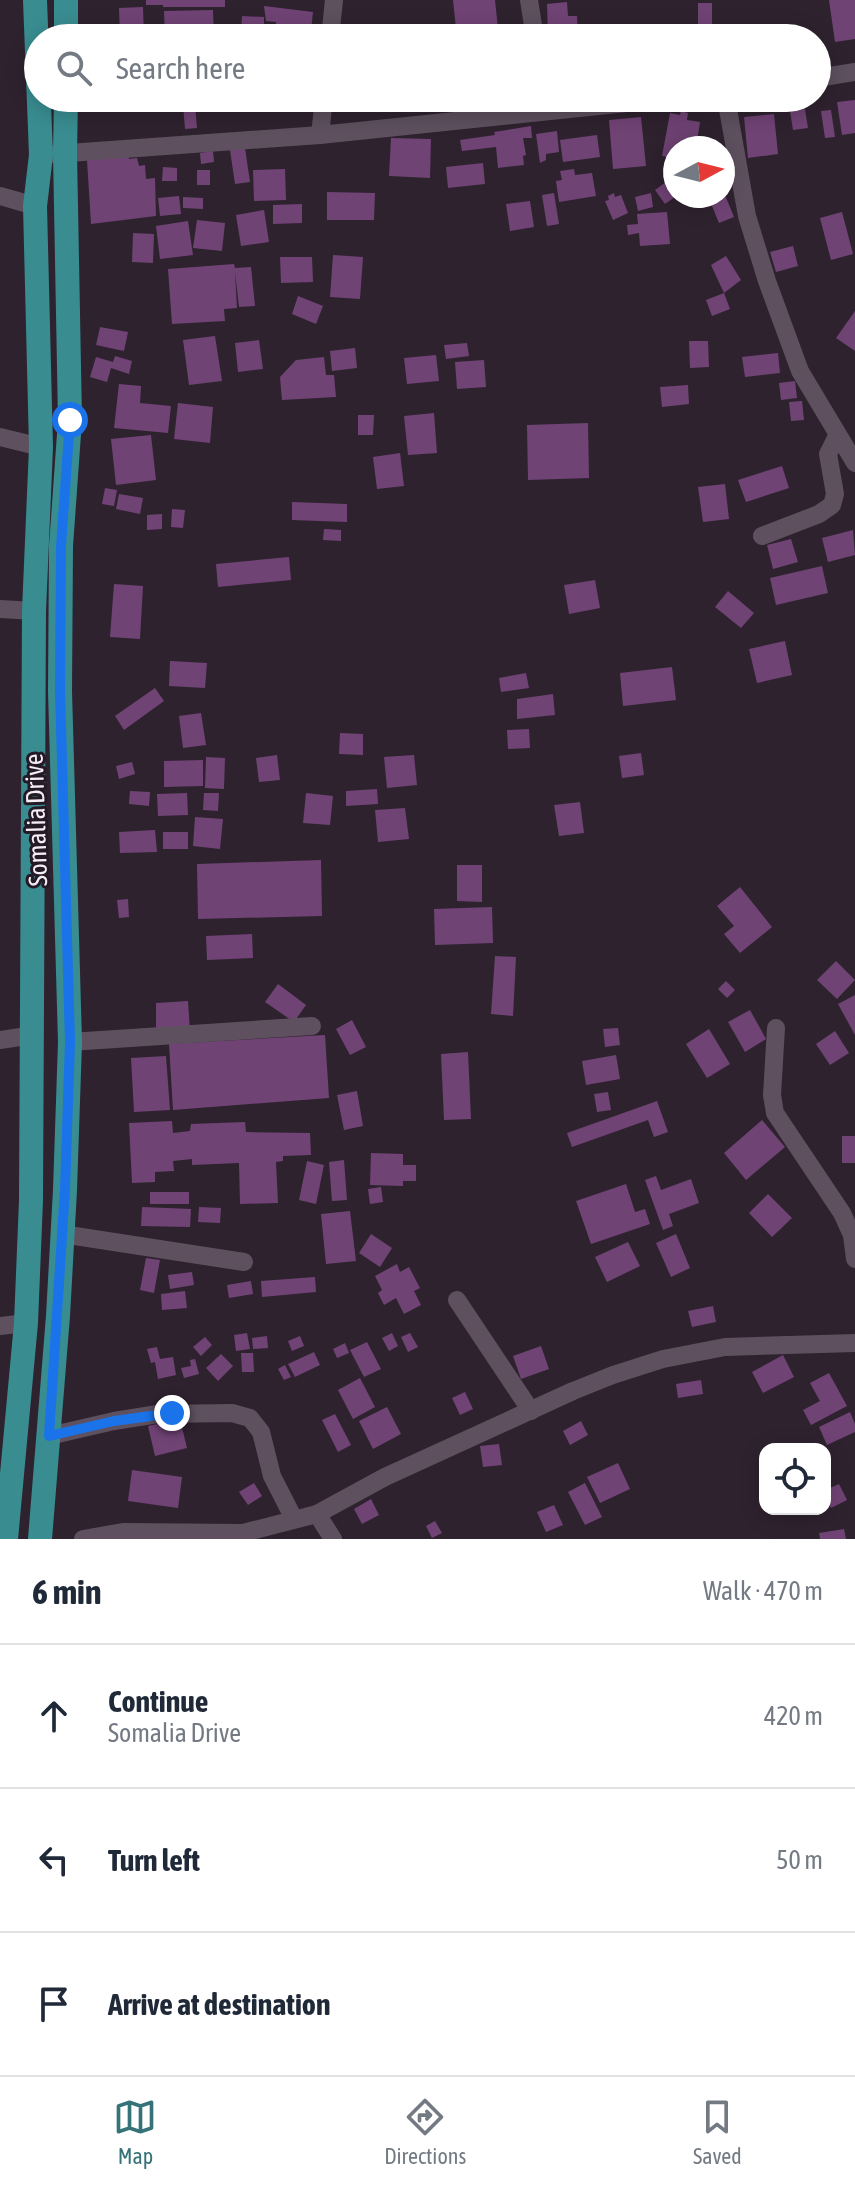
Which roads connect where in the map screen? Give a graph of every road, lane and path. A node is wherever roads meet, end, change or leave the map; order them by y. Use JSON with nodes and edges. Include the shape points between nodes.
{"nodes":[{"id":1,"x":35,"y":0,"type":"edge"},
{"id":2,"x":66,"y":0,"type":"edge"},
{"id":3,"x":334,"y":0,"type":"edge"},
{"id":4,"x":529,"y":0,"type":"edge"},
{"id":5,"x":38,"y":24,"type":"edge"},
{"id":6,"x":66,"y":24,"type":"edge"},
{"id":7,"x":331,"y":24,"type":"edge"},
{"id":8,"x":533,"y":24,"type":"edge"},
{"id":9,"x":855,"y":72,"type":"edge"},
{"id":10,"x":831,"y":76,"type":"edge"},
{"id":11,"x":48,"y":112,"type":"edge"},
{"id":12,"x":63,"y":112,"type":"edge"},
{"id":13,"x":322,"y":112,"type":"edge"},
{"id":14,"x":488,"y":112,"type":"edge"},
{"id":15,"x":728,"y":112,"type":"edge"},
{"id":16,"x":320,"y":135,"type":"junction"},
{"id":17,"x":53,"y":154,"type":"junction"},
{"id":18,"x":0,"y":196,"type":"edge"},
{"id":19,"x":35,"y":206,"type":"junction"},
{"id":20,"x":837,"y":436,"type":"junction"},
{"id":21,"x":0,"y":437,"type":"edge"},
{"id":22,"x":41,"y":447,"type":"junction"},
{"id":23,"x":855,"y":463,"type":"edge"},
{"id":24,"x":762,"y":536,"type":"dead end"},
{"id":25,"x":0,"y":609,"type":"edge"},
{"id":26,"x":34,"y":611,"type":"junction"},
{"id":27,"x":312,"y":1026,"type":"dead end"},
{"id":28,"x":776,"y":1028,"type":"dead end"},
{"id":29,"x":33,"y":1035,"type":"junction"},
{"id":30,"x":0,"y":1040,"type":"edge"},
{"id":31,"x":70,"y":1042,"type":"junction"},
{"id":32,"x":62,"y":1234,"type":"junction"},
{"id":33,"x":855,"y":1259,"type":"edge"},
{"id":34,"x":244,"y":1262,"type":"dead end"},
{"id":35,"x":457,"y":1300,"type":"dead end"},
{"id":36,"x":26,"y":1323,"type":"junction"},
{"id":37,"x":0,"y":1326,"type":"edge"},
{"id":38,"x":855,"y":1343,"type":"edge"},
{"id":39,"x":531,"y":1411,"type":"junction"},
{"id":40,"x":49,"y":1436,"type":"junction"},
{"id":41,"x":317,"y":1514,"type":"junction"},
{"id":42,"x":294,"y":1519,"type":"junction"},
{"id":43,"x":6,"y":1539,"type":"edge"},
{"id":44,"x":40,"y":1539,"type":"edge"},
{"id":45,"x":83,"y":1539,"type":"edge"},
{"id":46,"x":333,"y":1539,"type":"edge"}],
"edges":[{"from":1,"to":5,"type":"main road","name":"Somalia Drive"},
{"from":2,"to":6,"type":"main road"},
{"from":3,"to":7,"type":"street"},
{"from":4,"to":8,"type":"street"},
{"from":9,"to":10,"type":"street"},
{"from":11,"to":17,"type":"main road","name":"Somalia Drive"},
{"from":12,"to":17,"type":"main road","name":"Somalia Drive"},
{"from":13,"to":16,"type":"street"},
{"from":14,"to":16,"type":"street"},
{"from":15,"to":20,"type":"street","via":[[747,216],[767,281],[800,371]]},
{"from":16,"to":17,"type":"street"},
{"from":17,"to":19,"type":"main road","name":"Somalia Drive"},
{"from":17,"to":31,"type":"main road","name":"Somalia Drive","via":[[70,420],[61,546],[60,691]]},
{"from":18,"to":19,"type":"street"},
{"from":19,"to":22,"type":"main road","name":"Somalia Drive"},
{"from":20,"to":23,"type":"street"},
{"from":20,"to":24,"type":"street","via":[[828,454],[832,505]]},
{"from":21,"to":22,"type":"street"},
{"from":22,"to":26,"type":"main road","name":"Somalia Drive"},
{"from":25,"to":26,"type":"street"},
{"from":26,"to":29,"type":"main road","name":"Somalia Drive"},
{"from":27,"to":31,"type":"street"},
{"from":28,"to":33,"type":"street","via":[[775,1113],[842,1213]]},
{"from":29,"to":30,"type":"street"},
{"from":29,"to":36,"type":"main road","name":"Somalia Drive"},
{"from":31,"to":32,"type":"main road","name":"Somalia Drive"},
{"from":32,"to":34,"type":"street"},
{"from":32,"to":40,"type":"main road","name":"Somalia Drive"},
{"from":35,"to":39,"type":"street"},
{"from":36,"to":37,"type":"street"},
{"from":36,"to":43,"type":"main road","name":"Somalia Drive"},
{"from":38,"to":39,"type":"street","via":[[725,1347],[663,1359]]},
{"from":39,"to":41,"type":"street"},
{"from":40,"to":42,"type":"street","via":[[158,1414],[232,1413],[250,1418],[261,1432],[272,1476]]},
{"from":40,"to":44,"type":"main road","name":"Somalia Drive"},
{"from":41,"to":42,"type":"street"},
{"from":41,"to":46,"type":"street"},
{"from":42,"to":45,"type":"street","via":[[243,1533],[123,1532]]}]}
